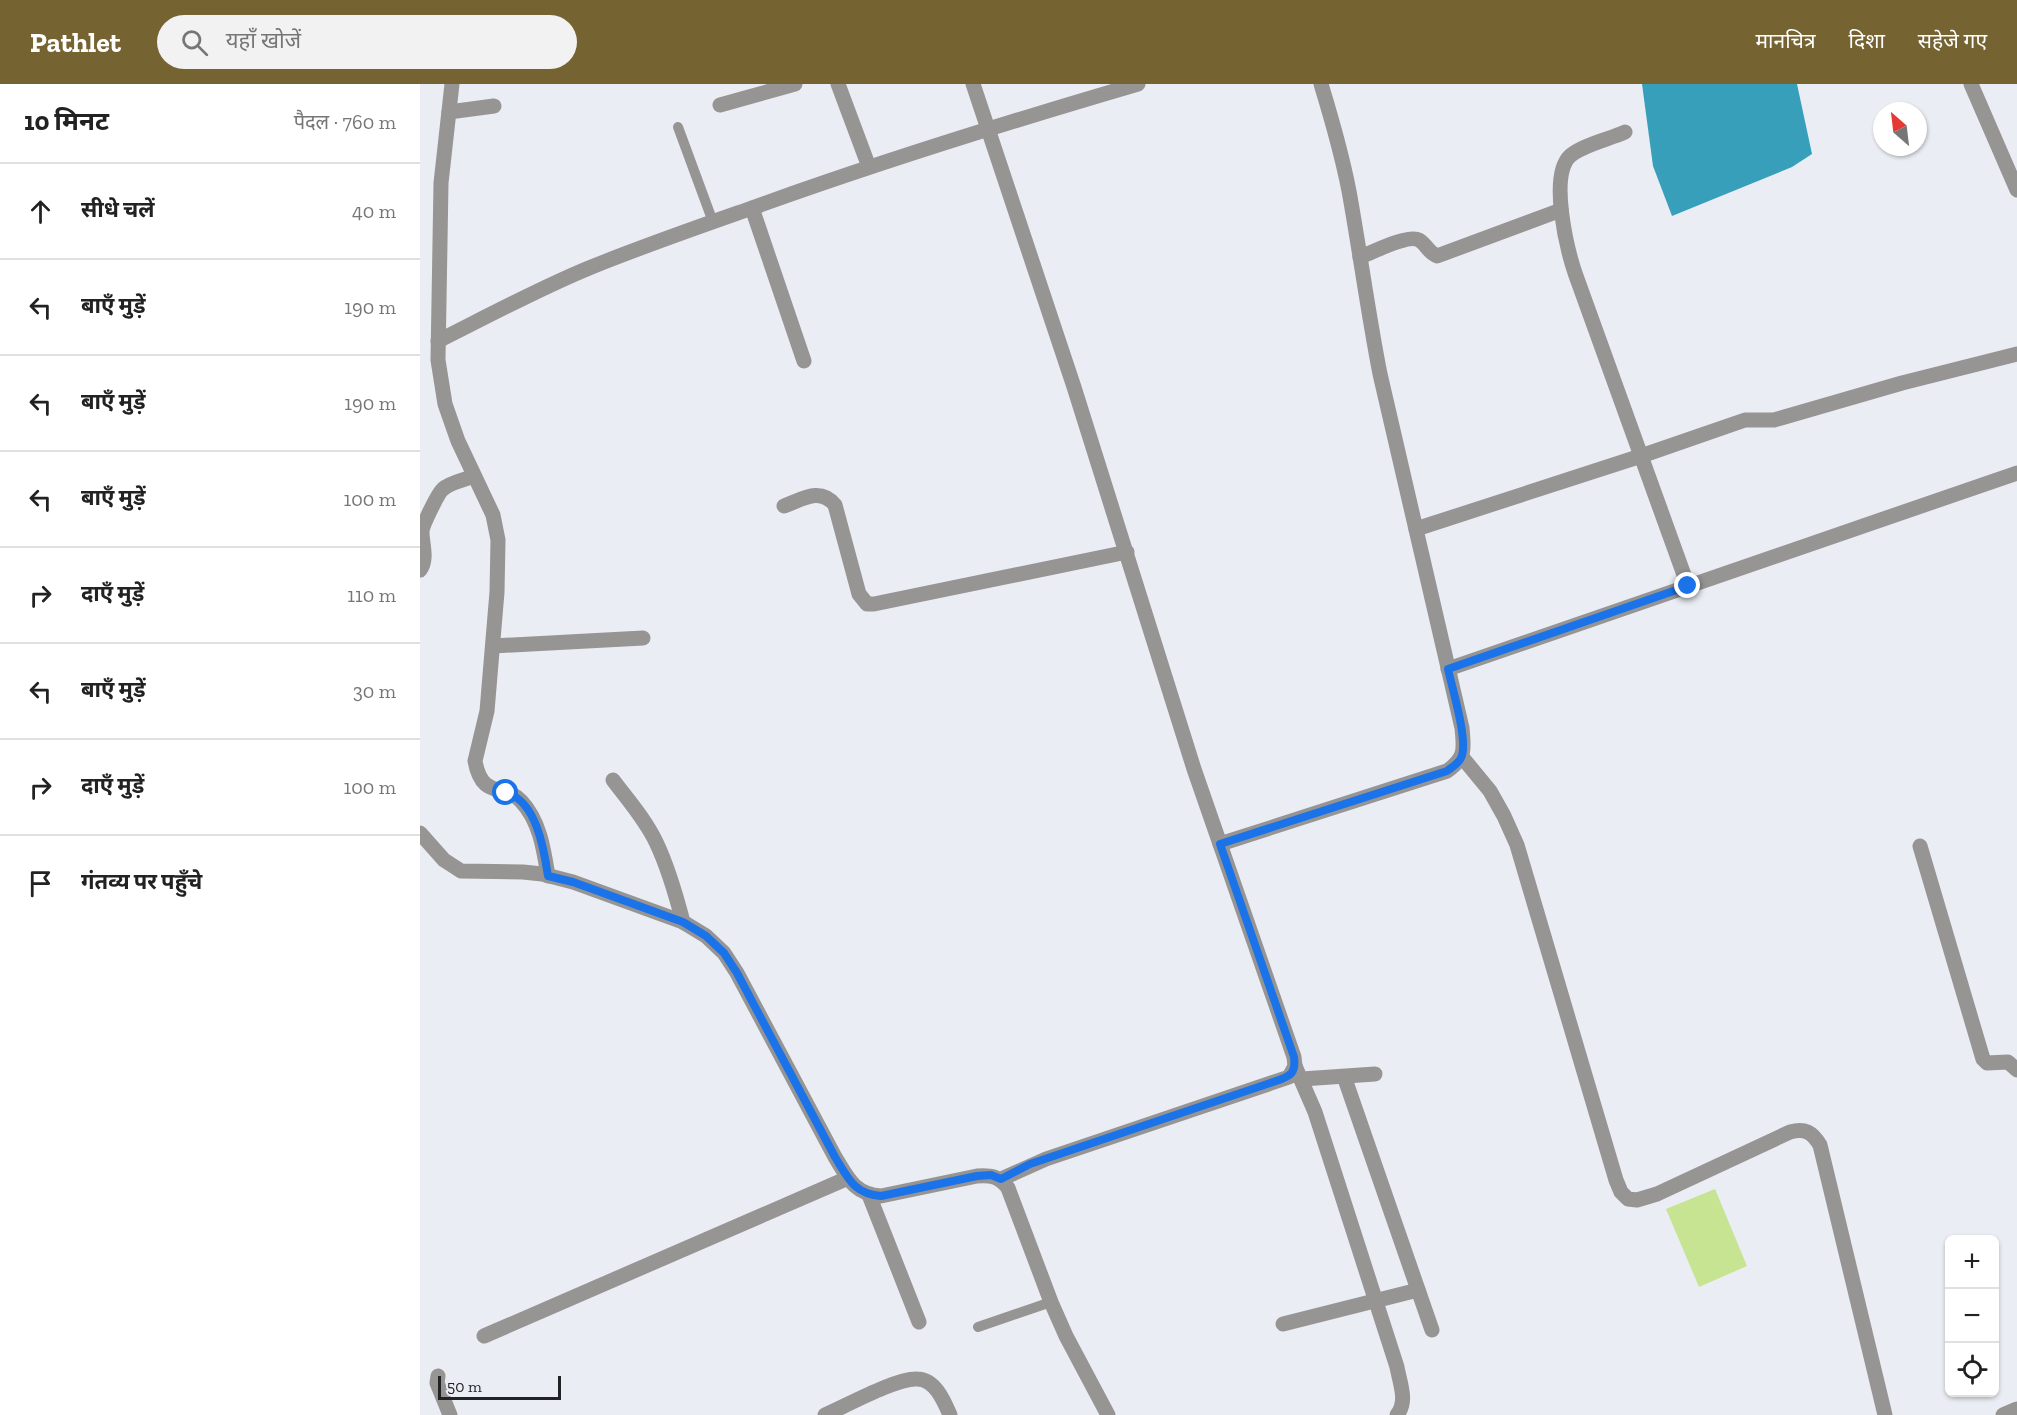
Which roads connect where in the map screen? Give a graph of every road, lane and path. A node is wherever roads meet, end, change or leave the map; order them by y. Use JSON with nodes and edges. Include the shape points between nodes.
{"nodes":[{"id":1,"x":452,"y":84,"type":"edge"},
{"id":2,"x":795,"y":84,"type":"edge"},
{"id":3,"x":838,"y":84,"type":"edge"},
{"id":4,"x":973,"y":84,"type":"edge"},
{"id":5,"x":1138,"y":84,"type":"edge"},
{"id":6,"x":1321,"y":84,"type":"edge"},
{"id":7,"x":1971,"y":84,"type":"edge"},
{"id":8,"x":720,"y":105,"type":"dead end"},
{"id":9,"x":494,"y":106,"type":"dead end"},
{"id":10,"x":449,"y":112,"type":"junction"},
{"id":11,"x":678,"y":127,"type":"dead end"},
{"id":12,"x":987,"y":128,"type":"junction"},
{"id":13,"x":1625,"y":132,"type":"dead end"},
{"id":14,"x":869,"y":167,"type":"junction"},
{"id":15,"x":2017,"y":190,"type":"edge"},
{"id":16,"x":752,"y":208,"type":"junction"},
{"id":17,"x":1562,"y":210,"type":"junction"},
{"id":18,"x":713,"y":222,"type":"junction"},
{"id":19,"x":1360,"y":257,"type":"junction"},
{"id":20,"x":438,"y":341,"type":"junction"},
{"id":21,"x":2017,"y":354,"type":"edge"},
{"id":22,"x":804,"y":361,"type":"dead end"},
{"id":23,"x":1641,"y":456,"type":"junction"},
{"id":24,"x":2017,"y":473,"type":"edge"},
{"id":25,"x":474,"y":476,"type":"junction"},
{"id":26,"x":784,"y":506,"type":"dead end"},
{"id":27,"x":1416,"y":530,"type":"junction"},
{"id":28,"x":1127,"y":552,"type":"junction"},
{"id":29,"x":420,"y":570,"type":"edge"},
{"id":30,"x":1688,"y":586,"type":"junction"},
{"id":31,"x":643,"y":638,"type":"dead end"},
{"id":32,"x":493,"y":645,"type":"junction"},
{"id":33,"x":1448,"y":669,"type":"junction"},
{"id":34,"x":1462,"y":757,"type":"junction"},
{"id":35,"x":614,"y":780,"type":"dead end"},
{"id":36,"x":420,"y":833,"type":"edge"},
{"id":37,"x":1220,"y":844,"type":"junction"},
{"id":38,"x":1920,"y":846,"type":"dead end"},
{"id":39,"x":548,"y":876,"type":"junction"},
{"id":40,"x":683,"y":922,"type":"junction"},
{"id":41,"x":2017,"y":1070,"type":"edge"},
{"id":42,"x":1298,"y":1073,"type":"junction"},
{"id":43,"x":1375,"y":1074,"type":"dead end"},
{"id":44,"x":1346,"y":1082,"type":"dead end"},
{"id":45,"x":848,"y":1178,"type":"junction"},
{"id":46,"x":1001,"y":1179,"type":"junction"},
{"id":47,"x":868,"y":1196,"type":"junction"},
{"id":48,"x":1418,"y":1290,"type":"junction"},
{"id":49,"x":1375,"y":1300,"type":"junction"},
{"id":50,"x":1051,"y":1302,"type":"junction"},
{"id":51,"x":919,"y":1322,"type":"dead end"},
{"id":52,"x":1283,"y":1324,"type":"dead end"},
{"id":53,"x":978,"y":1327,"type":"dead end"},
{"id":54,"x":1432,"y":1330,"type":"dead end"},
{"id":55,"x":484,"y":1336,"type":"dead end"},
{"id":56,"x":438,"y":1376,"type":"dead end"},
{"id":57,"x":2017,"y":1409,"type":"edge"},
{"id":58,"x":450,"y":1415,"type":"edge"},
{"id":59,"x":825,"y":1415,"type":"edge"},
{"id":60,"x":950,"y":1415,"type":"edge"},
{"id":61,"x":1108,"y":1415,"type":"edge"},
{"id":62,"x":1397,"y":1415,"type":"edge"},
{"id":63,"x":1885,"y":1415,"type":"edge"},
{"id":64,"x":2002,"y":1415,"type":"edge"}],
"edges":[{"from":1,"to":10,"type":"street"},
{"from":2,"to":8,"type":"street"},
{"from":3,"to":14,"type":"street"},
{"from":4,"to":12,"type":"street"},
{"from":5,"to":12,"type":"street"},
{"from":6,"to":19,"type":"street","via":[[1339,146]]},
{"from":7,"to":15,"type":"street"},
{"from":9,"to":10,"type":"street"},
{"from":10,"to":20,"type":"street","via":[[441,183]]},
{"from":11,"to":18,"type":"lane"},
{"from":12,"to":14,"type":"street"},
{"from":12,"to":28,"type":"street"},
{"from":13,"to":17,"type":"street","via":[[1567,159],[1561,182]]},
{"from":14,"to":16,"type":"street"},
{"from":16,"to":18,"type":"street"},
{"from":16,"to":22,"type":"street"},
{"from":17,"to":19,"type":"street","via":[[1437,256],[1415,238]]},
{"from":17,"to":23,"type":"street","via":[[1572,265]]},
{"from":18,"to":20,"type":"street","via":[[590,267]]},
{"from":19,"to":27,"type":"street","via":[[1378,362]]},
{"from":20,"to":25,"type":"street","via":[[445,404]]},
{"from":21,"to":23,"type":"street","via":[[1774,420],[1745,420]]},
{"from":23,"to":27,"type":"street"},
{"from":23,"to":30,"type":"street"},
{"from":24,"to":30,"type":"street"},
{"from":25,"to":29,"type":"street","via":[[439,493],[423,523],[424,557]]},
{"from":25,"to":32,"type":"street","via":[[497,528]]},
{"from":26,"to":28,"type":"street","via":[[822,495],[835,505],[859,594],[867,604]]},
{"from":27,"to":33,"type":"street"},
{"from":28,"to":37,"type":"street"},
{"from":30,"to":33,"type":"street"},
{"from":31,"to":32,"type":"street"},
{"from":32,"to":39,"type":"street","via":[[476,770],[487,786],[515,795],[527,808],[542,842]]},
{"from":33,"to":34,"type":"street","via":[[1462,728]]},
{"from":34,"to":37,"type":"street","via":[[1447,771]]},
{"from":34,"to":63,"type":"street","via":[[1490,791],[1517,845],[1621,1192],[1628,1199],[1637,1200],[1657,1194],[1790,1132],[1811,1133],[1820,1145]]},
{"from":35,"to":40,"type":"street","via":[[655,841]]},
{"from":36,"to":39,"type":"street","via":[[444,860],[460,871]]},
{"from":37,"to":42,"type":"street"},
{"from":38,"to":41,"type":"street","via":[[1983,1059],[1987,1063],[2008,1062]]},
{"from":39,"to":40,"type":"street"},
{"from":40,"to":45,"type":"street","via":[[706,936],[737,973]]},
{"from":42,"to":43,"type":"street"},
{"from":42,"to":46,"type":"street","via":[[1030,1164]]},
{"from":42,"to":49,"type":"street","via":[[1315,1112]]},
{"from":44,"to":48,"type":"street"},
{"from":45,"to":47,"type":"street"},
{"from":45,"to":55,"type":"street"},
{"from":46,"to":47,"type":"street","via":[[977,1176]]},
{"from":46,"to":50,"type":"street","via":[[1011,1193]]},
{"from":47,"to":51,"type":"street"},
{"from":48,"to":49,"type":"street"},
{"from":48,"to":54,"type":"street"},
{"from":49,"to":52,"type":"street"},
{"from":49,"to":62,"type":"street","via":[[1404,1398]]},
{"from":50,"to":53,"type":"lane"},
{"from":50,"to":61,"type":"street"},
{"from":56,"to":58,"type":"street","via":[[437,1383]]},
{"from":57,"to":64,"type":"street"},
{"from":59,"to":60,"type":"street","via":[[918,1378],[932,1385]]}]}
